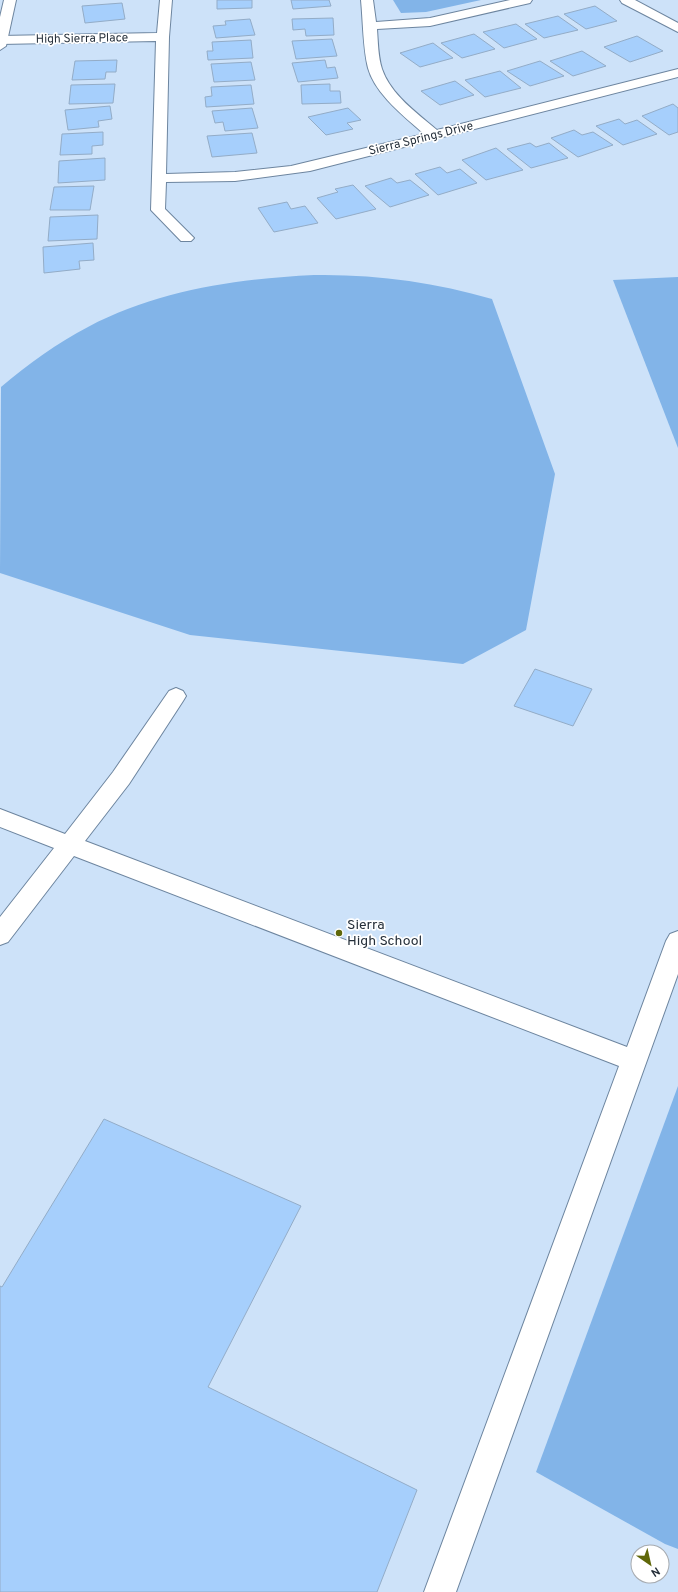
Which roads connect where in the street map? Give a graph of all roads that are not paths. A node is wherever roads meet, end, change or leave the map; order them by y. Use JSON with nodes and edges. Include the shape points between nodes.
{"nodes":[{"id":1,"x":10,"y":0,"type":"edge"},
{"id":2,"x":166,"y":0,"type":"edge"},
{"id":3,"x":367,"y":0,"type":"edge"},
{"id":4,"x":526,"y":0,"type":"edge"},
{"id":5,"x":626,"y":0,"type":"edge"},
{"id":6,"x":370,"y":26,"type":"junction"},
{"id":7,"x":678,"y":28,"type":"edge"},
{"id":8,"x":163,"y":37,"type":"junction"},
{"id":9,"x":0,"y":42,"type":"edge"},
{"id":10,"x":678,"y":73,"type":"edge"},
{"id":11,"x":434,"y":135,"type":"junction"},
{"id":12,"x":160,"y":178,"type":"junction"},
{"id":13,"x":186,"y":238,"type":"dead end"},
{"id":14,"x":176,"y":696,"type":"dead end"},
{"id":15,"x":0,"y":818,"type":"edge"},
{"id":16,"x":68,"y":844,"type":"junction"},
{"id":17,"x":0,"y":935,"type":"edge"},
{"id":18,"x":678,"y":942,"type":"edge"},
{"id":19,"x":635,"y":1061,"type":"junction"},
{"id":20,"x":440,"y":1592,"type":"edge"}],
"edges":[{"from":1,"to":9,"type":"street"},
{"from":2,"to":8,"type":"street"},
{"from":3,"to":6,"type":"street"},
{"from":4,"to":6,"type":"street","via":[[430,22]]},
{"from":5,"to":7,"type":"street"},
{"from":6,"to":11,"type":"street","via":[[375,68],[380,79],[397,102]]},
{"from":8,"to":9,"type":"street","name":"High Sierra Place"},
{"from":8,"to":12,"type":"street"},
{"from":10,"to":11,"type":"street","name":"Sierra Springs Drive"},
{"from":11,"to":12,"type":"street","name":"Sierra Springs Drive","via":[[285,172],[200,179]]},
{"from":12,"to":13,"type":"street","via":[[158,210]]},
{"from":14,"to":16,"type":"street","via":[[121,778]]},
{"from":15,"to":16,"type":"street"},
{"from":16,"to":17,"type":"street"},
{"from":16,"to":19,"type":"street"},
{"from":18,"to":19,"type":"street"},
{"from":19,"to":20,"type":"street"}]}
